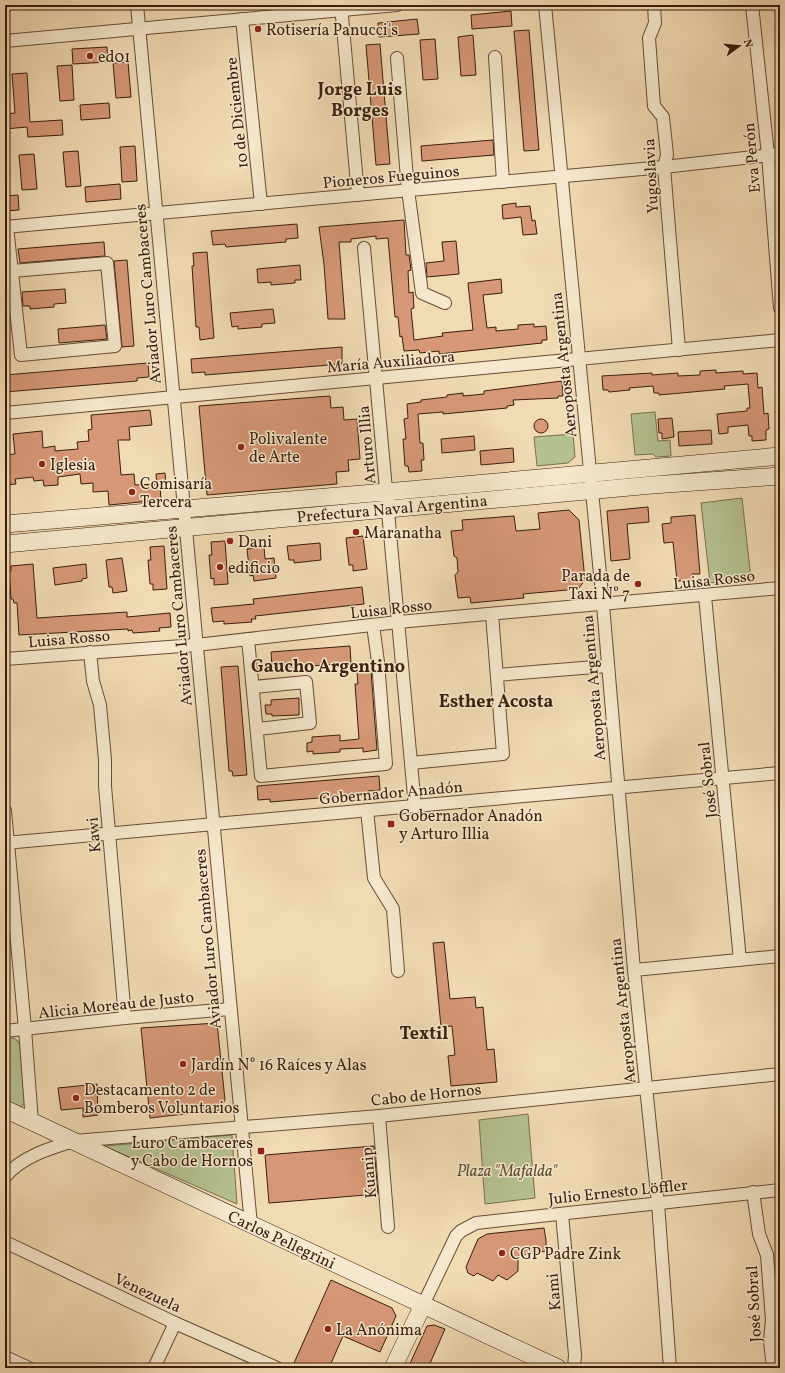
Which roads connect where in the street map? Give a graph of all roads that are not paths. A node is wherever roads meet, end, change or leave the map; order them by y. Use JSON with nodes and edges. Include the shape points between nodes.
{"nodes":[{"id":1,"x":137,"y":5,"type":"edge"},
{"id":2,"x":397,"y":5,"type":"edge"},
{"id":3,"x":545,"y":5,"type":"edge"},
{"id":4,"x":654,"y":5,"type":"edge"},
{"id":5,"x":752,"y":5,"type":"edge"},
{"id":6,"x":341,"y":8,"type":"edge"},
{"id":7,"x":242,"y":19,"type":"junction"},
{"id":8,"x":139,"y":28,"type":"junction"},
{"id":9,"x":5,"y":41,"type":"edge"},
{"id":10,"x":495,"y":57,"type":"dead end"},
{"id":11,"x":397,"y":58,"type":"dead end"},
{"id":12,"x":774,"y":155,"type":"edge"},
{"id":13,"x":664,"y":167,"type":"junction"},
{"id":14,"x":561,"y":176,"type":"junction"},
{"id":15,"x":503,"y":182,"type":"junction"},
{"id":16,"x":408,"y":190,"type":"junction"},
{"id":17,"x":358,"y":195,"type":"junction"},
{"id":18,"x":261,"y":204,"type":"junction"},
{"id":19,"x":155,"y":214,"type":"junction"},
{"id":20,"x":6,"y":227,"type":"edge"},
{"id":21,"x":364,"y":248,"type":"dead end"},
{"id":22,"x":12,"y":271,"type":"junction"},
{"id":23,"x":445,"y":303,"type":"dead end"},
{"id":24,"x":780,"y":308,"type":"edge"},
{"id":25,"x":780,"y":340,"type":"edge"},
{"id":26,"x":679,"y":350,"type":"junction"},
{"id":27,"x":578,"y":360,"type":"junction"},
{"id":28,"x":376,"y":379,"type":"junction"},
{"id":29,"x":172,"y":398,"type":"junction"},
{"id":30,"x":5,"y":413,"type":"edge"},
{"id":31,"x":780,"y":456,"type":"edge"},
{"id":32,"x":780,"y":476,"type":"edge"},
{"id":33,"x":590,"y":482,"type":"junction"},
{"id":34,"x":386,"y":501,"type":"junction"},
{"id":35,"x":185,"y":508,"type":"junction"},
{"id":36,"x":5,"y":524,"type":"edge"},
{"id":37,"x":186,"y":527,"type":"junction"},
{"id":38,"x":5,"y":544,"type":"edge"},
{"id":39,"x":780,"y":588,"type":"edge"},
{"id":40,"x":705,"y":596,"type":"junction"},
{"id":41,"x":603,"y":605,"type":"junction"},
{"id":42,"x":492,"y":614,"type":"junction"},
{"id":43,"x":398,"y":622,"type":"junction"},
{"id":44,"x":373,"y":625,"type":"junction"},
{"id":45,"x":248,"y":639,"type":"junction"},
{"id":46,"x":196,"y":645,"type":"junction"},
{"id":47,"x":90,"y":652,"type":"junction"},
{"id":48,"x":5,"y":659,"type":"edge"},
{"id":49,"x":607,"y":666,"type":"junction"},
{"id":50,"x":497,"y":675,"type":"junction"},
{"id":51,"x":253,"y":687,"type":"junction"},
{"id":52,"x":258,"y":728,"type":"junction"},
{"id":53,"x":411,"y":763,"type":"junction"},
{"id":54,"x":780,"y":773,"type":"edge"},
{"id":55,"x":723,"y":778,"type":"junction"},
{"id":56,"x":618,"y":788,"type":"junction"},
{"id":57,"x":415,"y":806,"type":"junction"},
{"id":58,"x":368,"y":810,"type":"junction"},
{"id":59,"x":5,"y":811,"type":"edge"},
{"id":60,"x":212,"y":825,"type":"junction"},
{"id":61,"x":109,"y":834,"type":"junction"},
{"id":62,"x":6,"y":842,"type":"edge"},
{"id":63,"x":780,"y":956,"type":"edge"},
{"id":64,"x":740,"y":960,"type":"junction"},
{"id":65,"x":634,"y":970,"type":"junction"},
{"id":66,"x":398,"y":971,"type":"dead end"},
{"id":67,"x":230,"y":1008,"type":"junction"},
{"id":68,"x":125,"y":1018,"type":"junction"},
{"id":69,"x":25,"y":1029,"type":"junction"},
{"id":70,"x":5,"y":1031,"type":"edge"},
{"id":71,"x":780,"y":1074,"type":"edge"},
{"id":72,"x":646,"y":1087,"type":"junction"},
{"id":73,"x":5,"y":1110,"type":"edge"},
{"id":74,"x":379,"y":1116,"type":"junction"},
{"id":75,"x":32,"y":1122,"type":"junction"},
{"id":76,"x":241,"y":1126,"type":"junction"},
{"id":77,"x":74,"y":1141,"type":"junction"},
{"id":78,"x":5,"y":1177,"type":"edge"},
{"id":79,"x":780,"y":1190,"type":"edge"},
{"id":80,"x":753,"y":1192,"type":"junction"},
{"id":81,"x":658,"y":1203,"type":"junction"},
{"id":82,"x":562,"y":1214,"type":"junction"},
{"id":83,"x":251,"y":1225,"type":"junction"},
{"id":84,"x":388,"y":1227,"type":"dead end"},
{"id":85,"x":5,"y":1242,"type":"edge"},
{"id":86,"x":423,"y":1305,"type":"junction"},
{"id":87,"x":175,"y":1323,"type":"junction"},
{"id":88,"x":5,"y":1357,"type":"edge"},
{"id":89,"x":29,"y":1368,"type":"edge"},
{"id":90,"x":154,"y":1368,"type":"edge"},
{"id":91,"x":276,"y":1368,"type":"edge"},
{"id":92,"x":393,"y":1368,"type":"edge"},
{"id":93,"x":558,"y":1368,"type":"edge"},
{"id":94,"x":574,"y":1368,"type":"edge"},
{"id":95,"x":670,"y":1368,"type":"edge"},
{"id":96,"x":773,"y":1368,"type":"edge"}],
"edges":[{"from":1,"to":8,"type":"street","name":"Aviador Luro Cambaceres"},
{"from":2,"to":6,"type":"street"},
{"from":3,"to":14,"type":"street","name":"Aeroposta Argentina"},
{"from":4,"to":13,"type":"street","name":"Yugoslavia","via":[[655,23],[648,38],[654,106],[663,117],[667,155]]},
{"from":5,"to":12,"type":"street","name":"Eva Perón"},
{"from":6,"to":7,"type":"street"},
{"from":6,"to":17,"type":"street"},
{"from":7,"to":8,"type":"street"},
{"from":7,"to":18,"type":"street","name":"10 de Diciembre"},
{"from":8,"to":9,"type":"street"},
{"from":8,"to":19,"type":"street","name":"Aviador Luro Cambaceres"},
{"from":10,"to":15,"type":"street"},
{"from":11,"to":16,"type":"street"},
{"from":12,"to":13,"type":"street","name":"Pioneros Fueguinos"},
{"from":12,"to":24,"type":"street","name":"Eva Perón"},
{"from":13,"to":14,"type":"street","name":"Pioneros Fueguinos"},
{"from":13,"to":26,"type":"street","name":"Yugoslavia"},
{"from":14,"to":15,"type":"street","name":"Pioneros Fueguinos"},
{"from":14,"to":27,"type":"street","name":"Aeroposta Argentina"},
{"from":15,"to":16,"type":"street","name":"Pioneros Fueguinos"},
{"from":16,"to":17,"type":"street","name":"Pioneros Fueguinos"},
{"from":16,"to":23,"type":"street","via":[[422,293]]},
{"from":17,"to":18,"type":"street","name":"Pioneros Fueguinos"},
{"from":18,"to":19,"type":"street","name":"Pioneros Fueguinos"},
{"from":19,"to":20,"type":"street","name":"Pioneros Fueguinos"},
{"from":19,"to":29,"type":"street","name":"Aviador Luro Cambaceres"},
{"from":20,"to":22,"type":"street"},
{"from":21,"to":28,"type":"street","name":"Arturo Illia"},
{"from":22,"to":22,"type":"street","via":[[21,355],[115,346],[107,263]]},
{"from":25,"to":26,"type":"street","name":"María Auxiliadora"},
{"from":26,"to":27,"type":"street","name":"María Auxiliadora"},
{"from":27,"to":28,"type":"street","name":"María Auxiliadora"},
{"from":27,"to":33,"type":"street","name":"Aeroposta Argentina"},
{"from":28,"to":29,"type":"street","name":"María Auxiliadora"},
{"from":28,"to":34,"type":"street","name":"Arturo Illia"},
{"from":29,"to":30,"type":"street","name":"María Auxiliadora"},
{"from":29,"to":35,"type":"street","name":"Aviador Luro Cambaceres"},
{"from":31,"to":33,"type":"main road","name":"Prefectura Naval Argentina"},
{"from":32,"to":33,"type":"main road","name":"Prefectura Naval Argentina"},
{"from":33,"to":34,"type":"main road","name":"Prefectura Naval Argentina"},
{"from":33,"to":41,"type":"street","name":"Aeroposta Argentina"},
{"from":34,"to":35,"type":"main road","name":"Prefectura Naval Argentina"},
{"from":34,"to":37,"type":"main road","name":"Prefectura Naval Argentina"},
{"from":34,"to":43,"type":"street","name":"Arturo Illia"},
{"from":35,"to":36,"type":"main road","name":"Prefectura Naval Argentina"},
{"from":35,"to":37,"type":"street","name":"Aviador Luro Cambaceres"},
{"from":37,"to":38,"type":"main road","name":"Prefectura Naval Argentina"},
{"from":37,"to":46,"type":"street","name":"Aviador Luro Cambaceres"},
{"from":39,"to":40,"type":"street","name":"Luisa Rosso"},
{"from":40,"to":41,"type":"street","name":"Luisa Rosso"},
{"from":40,"to":55,"type":"street","name":"José Sobral"},
{"from":41,"to":42,"type":"street","name":"Luisa Rosso"},
{"from":41,"to":49,"type":"street","name":"Aeroposta Argentina"},
{"from":42,"to":43,"type":"street","name":"Luisa Rosso"},
{"from":42,"to":50,"type":"street"},
{"from":43,"to":44,"type":"street","name":"Luisa Rosso"},
{"from":43,"to":53,"type":"street","name":"Arturo Illia"},
{"from":44,"to":45,"type":"street","name":"Luisa Rosso"},
{"from":44,"to":52,"type":"street","via":[[386,764],[261,776]]},
{"from":45,"to":46,"type":"street","name":"Luisa Rosso"},
{"from":45,"to":51,"type":"street"},
{"from":46,"to":47,"type":"street","name":"Luisa Rosso"},
{"from":46,"to":60,"type":"street","name":"Aviador Luro Cambaceres"},
{"from":47,"to":48,"type":"street","name":"Luisa Rosso"},
{"from":47,"to":61,"type":"street","name":"Kawi","via":[[93,681],[100,705]]},
{"from":49,"to":50,"type":"street"},
{"from":49,"to":56,"type":"street","name":"Aeroposta Argentina"},
{"from":50,"to":53,"type":"street","via":[[503,754]]},
{"from":51,"to":52,"type":"street"},
{"from":51,"to":52,"type":"street","via":[[306,682],[307,689],[310,723]]},
{"from":53,"to":57,"type":"street","name":"Arturo Illia"},
{"from":54,"to":55,"type":"street","name":"Gobernador Anadón"},
{"from":55,"to":56,"type":"street","name":"Gobernador Anadón"},
{"from":55,"to":64,"type":"street","name":"José Sobral"},
{"from":56,"to":57,"type":"street","name":"Gobernador Anadón"},
{"from":56,"to":65,"type":"street","name":"Aeroposta Argentina"},
{"from":57,"to":58,"type":"street","name":"Gobernador Anadón"},
{"from":58,"to":60,"type":"street","name":"Gobernador Anadón"},
{"from":58,"to":66,"type":"street","via":[[374,878],[393,909]]},
{"from":59,"to":62,"type":"street"},
{"from":60,"to":61,"type":"street","name":"Gobernador Anadón"},
{"from":60,"to":67,"type":"street","name":"Aviador Luro Cambaceres"},
{"from":61,"to":62,"type":"street","name":"Gobernador Anadón"},
{"from":61,"to":68,"type":"street","name":"Kawi"},
{"from":62,"to":69,"type":"street"},
{"from":63,"to":64,"type":"street"},
{"from":64,"to":65,"type":"street"},
{"from":65,"to":72,"type":"street","name":"Aeroposta Argentina"},
{"from":67,"to":68,"type":"street","name":"Alicia Moreau de Justo"},
{"from":67,"to":76,"type":"street","name":"Aviador Luro Cambaceres"},
{"from":68,"to":69,"type":"street","name":"Alicia Moreau de Justo"},
{"from":69,"to":70,"type":"street","name":"Alicia Moreau de Justo"},
{"from":69,"to":75,"type":"street"},
{"from":71,"to":72,"type":"street","name":"Cabo de Hornos"},
{"from":72,"to":74,"type":"street","name":"Cabo de Hornos"},
{"from":72,"to":81,"type":"street","name":"Aeroposta Argentina"},
{"from":73,"to":75,"type":"main road","name":"Carlos Pellegrini"},
{"from":74,"to":76,"type":"street","name":"Cabo de Hornos"},
{"from":74,"to":84,"type":"street","name":"Kuanip"},
{"from":75,"to":77,"type":"main road","name":"Carlos Pellegrini"},
{"from":76,"to":77,"type":"street","name":"Cabo de Hornos"},
{"from":76,"to":83,"type":"street","name":"Aviador Luro Cambaceres"},
{"from":77,"to":78,"type":"street","name":"Cabo de Hornos","via":[[42,1152],[15,1166]]},
{"from":77,"to":83,"type":"main road","name":"Carlos Pellegrini"},
{"from":79,"to":80,"type":"street","name":"Julio Ernesto Löffler"},
{"from":80,"to":81,"type":"street","name":"Julio Ernesto Löffler"},
{"from":80,"to":96,"type":"street","name":"José Sobral","via":[[759,1234],[767,1255]]},
{"from":81,"to":82,"type":"street","name":"Julio Ernesto Löffler"},
{"from":81,"to":95,"type":"street","name":"Aeroposta Argentina"},
{"from":82,"to":86,"type":"street","name":"Julio Ernesto Löffler","via":[[476,1223],[461,1231],[454,1240]]},
{"from":82,"to":94,"type":"street","name":"Kami","via":[[575,1355]]},
{"from":83,"to":86,"type":"main road","name":"Carlos Pellegrini"},
{"from":85,"to":87,"type":"street","name":"Venezuela"},
{"from":86,"to":92,"type":"main road"},
{"from":86,"to":93,"type":"main road","name":"Carlos Pellegrini"},
{"from":87,"to":90,"type":"street"},
{"from":87,"to":91,"type":"street","name":"Venezuela"},
{"from":88,"to":89,"type":"street"}]}
